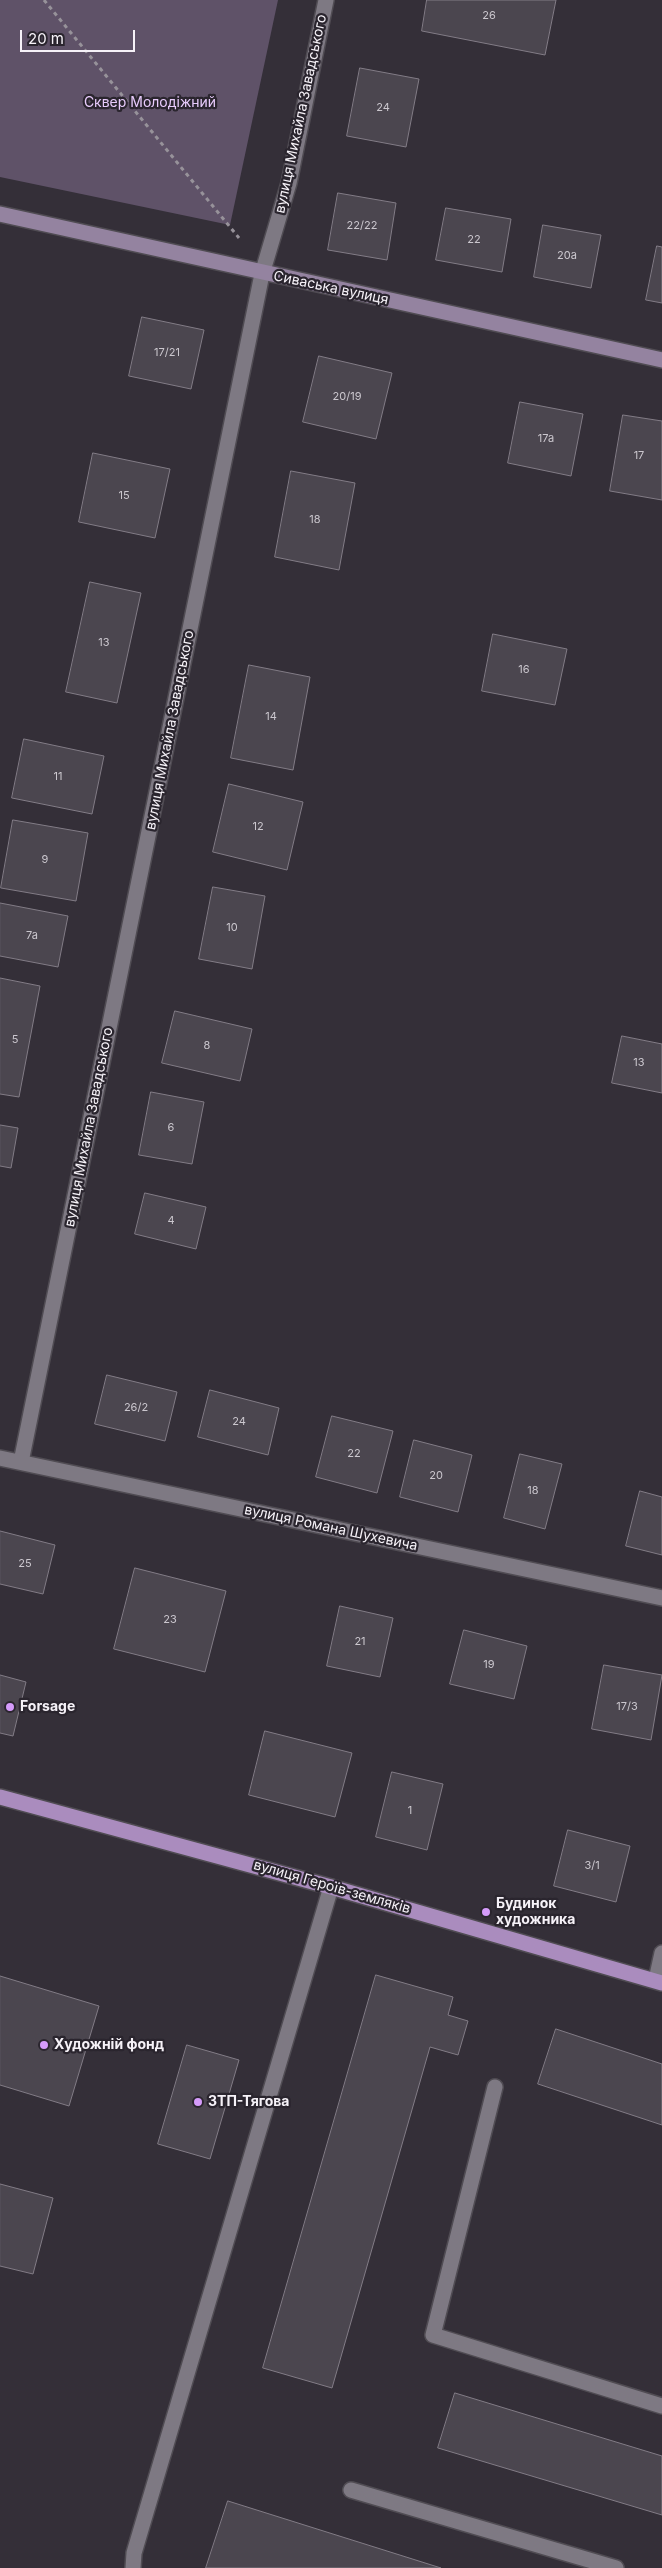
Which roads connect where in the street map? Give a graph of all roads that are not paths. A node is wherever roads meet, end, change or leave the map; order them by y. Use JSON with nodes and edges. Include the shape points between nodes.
{"nodes":[{"id":1,"x":326,"y":0,"type":"edge"},
{"id":2,"x":0,"y":214,"type":"edge"},
{"id":3,"x":262,"y":274,"type":"junction"},
{"id":4,"x":662,"y":360,"type":"edge"},
{"id":5,"x":0,"y":1458,"type":"edge"},
{"id":6,"x":21,"y":1462,"type":"junction"},
{"id":7,"x":662,"y":1598,"type":"edge"},
{"id":8,"x":0,"y":1796,"type":"edge"},
{"id":9,"x":331,"y":1887,"type":"junction"},
{"id":10,"x":662,"y":1953,"type":"edge"},
{"id":11,"x":659,"y":1981,"type":"edge"},
{"id":12,"x":495,"y":2087,"type":"dead end"},
{"id":13,"x":662,"y":2406,"type":"edge"},
{"id":14,"x":351,"y":2490,"type":"dead end"},
{"id":15,"x":133,"y":2568,"type":"edge"},
{"id":16,"x":616,"y":2568,"type":"edge"}],
"edges":[{"from":1,"to":3,"type":"street","name":"вулиця Михайла Завадського","via":[[289,183]]},
{"from":2,"to":3,"type":"street","name":"Сиваська вулиця"},
{"from":3,"to":4,"type":"street","name":"Сиваська вулиця"},
{"from":3,"to":6,"type":"street","name":"вулиця Михайла Завадського"},
{"from":5,"to":6,"type":"street","name":"вулиця Романа Шухевича"},
{"from":6,"to":7,"type":"street","name":"вулиця Романа Шухевича"},
{"from":8,"to":9,"type":"main road","name":"вулиця Героїв-земляків"},
{"from":9,"to":11,"type":"main road","name":"вулиця Героїв-земляків"},
{"from":9,"to":15,"type":"street","via":[[134,2553]]},
{"from":10,"to":11,"type":"street"},
{"from":12,"to":13,"type":"street","via":[[433,2335]]},
{"from":14,"to":16,"type":"street"}]}
